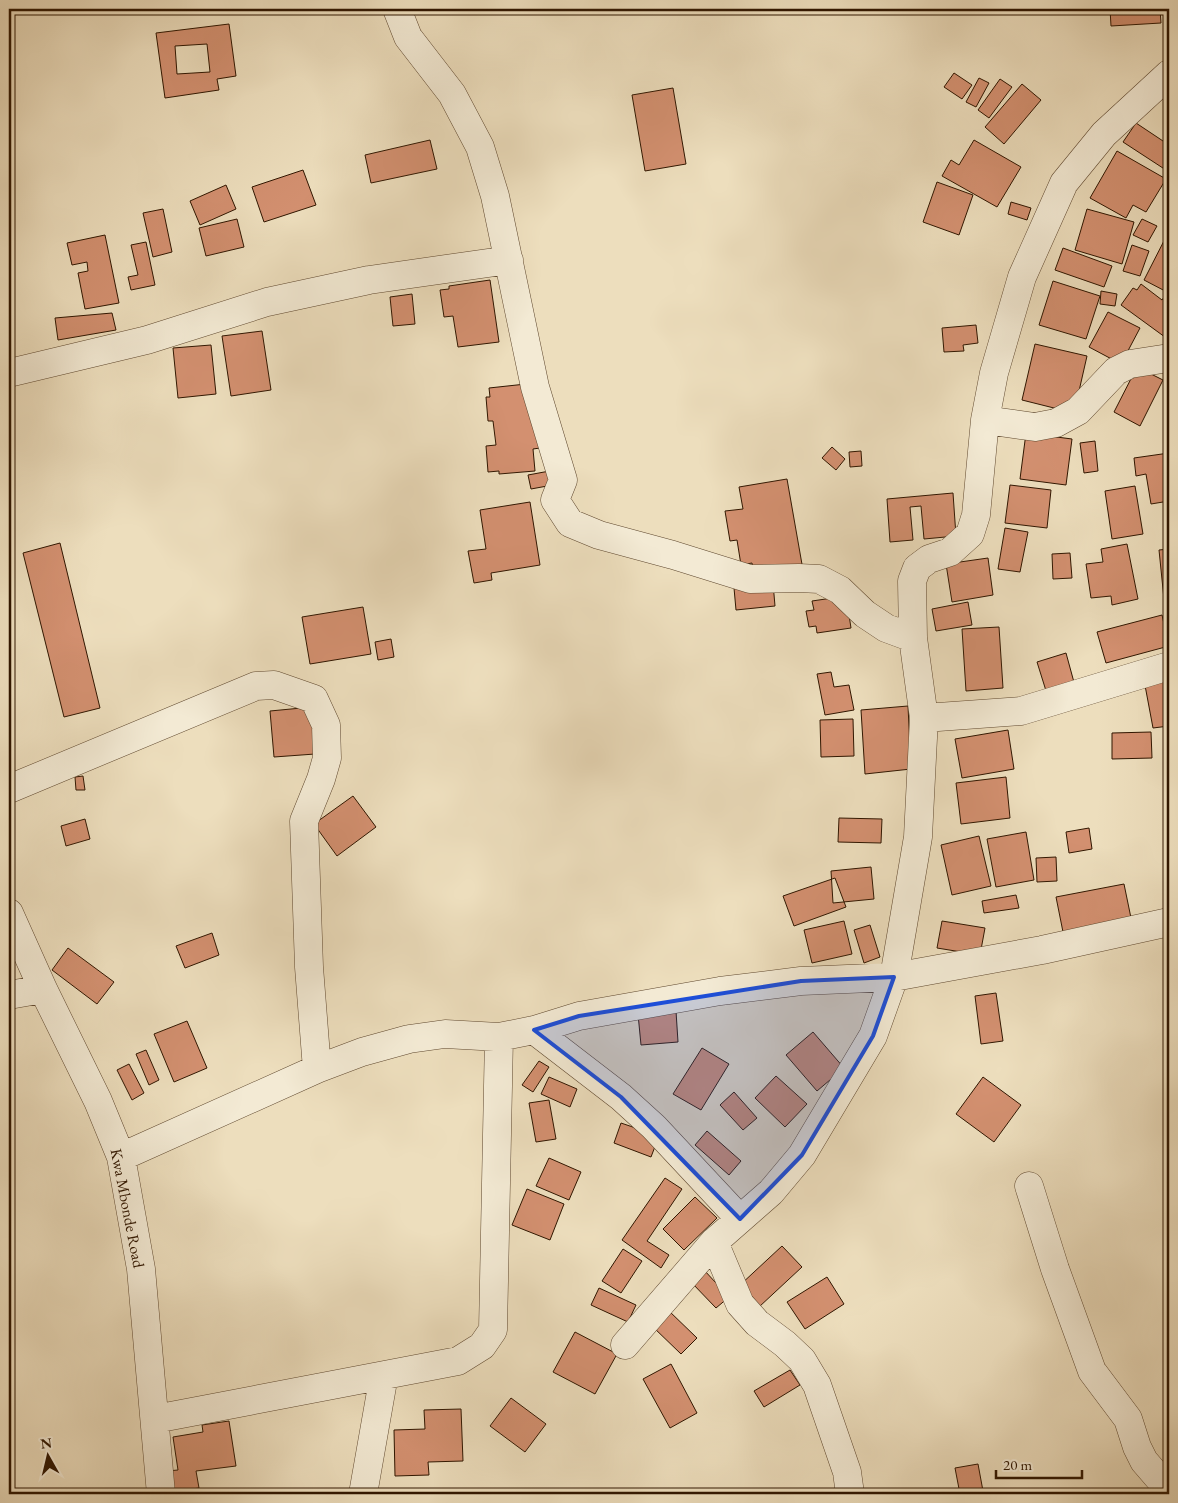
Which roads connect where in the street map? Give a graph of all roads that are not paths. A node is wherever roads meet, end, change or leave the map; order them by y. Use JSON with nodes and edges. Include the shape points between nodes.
{"nodes":[{"id":1,"x":397,"y":9,"type":"edge"},
{"id":2,"x":1169,"y":74,"type":"edge"},
{"id":3,"x":509,"y":260,"type":"junction"},
{"id":4,"x":1169,"y":358,"type":"edge"},
{"id":5,"x":9,"y":374,"type":"edge"},
{"id":6,"x":985,"y":420,"type":"junction"},
{"id":7,"x":913,"y":638,"type":"junction"},
{"id":8,"x":1169,"y":666,"type":"edge"},
{"id":9,"x":924,"y":718,"type":"junction"},
{"id":10,"x":9,"y":789,"type":"edge"},
{"id":11,"x":9,"y":914,"type":"edge"},
{"id":12,"x":1169,"y":922,"type":"edge"},
{"id":13,"x":894,"y":977,"type":"junction"},
{"id":14,"x":43,"y":988,"type":"junction"},
{"id":15,"x":9,"y":995,"type":"edge"},
{"id":16,"x":534,"y":1030,"type":"junction"},
{"id":17,"x":499,"y":1037,"type":"junction"},
{"id":18,"x":317,"y":1069,"type":"junction"},
{"id":19,"x":121,"y":1157,"type":"junction"},
{"id":20,"x":1030,"y":1186,"type":"dead end"},
{"id":21,"x":740,"y":1218,"type":"junction"},
{"id":22,"x":714,"y":1242,"type":"junction"},
{"id":23,"x":625,"y":1345,"type":"dead end"},
{"id":24,"x":384,"y":1375,"type":"junction"},
{"id":25,"x":155,"y":1419,"type":"junction"},
{"id":26,"x":1169,"y":1490,"type":"edge"},
{"id":27,"x":161,"y":1494,"type":"edge"},
{"id":28,"x":363,"y":1494,"type":"edge"},
{"id":29,"x":850,"y":1494,"type":"edge"}],
"edges":[{"from":1,"to":3,"type":"street","via":[[408,37],[452,94],[480,147]]},
{"from":2,"to":6,"type":"street","via":[[1104,134],[1064,183],[1022,277],[994,373]]},
{"from":3,"to":5,"type":"street","via":[[369,280],[267,302],[147,340]]},
{"from":3,"to":7,"type":"street","via":[[535,387],[563,480],[555,500],[570,523],[599,535],[750,579],[819,579],[840,590],[865,614],[886,628]]},
{"from":4,"to":6,"type":"street","via":[[1130,364],[1116,370],[1078,411],[1056,423],[1036,426]]},
{"from":6,"to":7,"type":"street","via":[[976,515],[970,534],[950,552],[929,559],[917,568],[912,581]]},
{"from":7,"to":9,"type":"street"},
{"from":8,"to":9,"type":"street","via":[[1021,711]]},
{"from":9,"to":13,"type":"street","via":[[918,837]]},
{"from":10,"to":18,"type":"street","via":[[256,686],[274,685],[314,699],[326,725],[326,758],[304,821],[309,966]]},
{"from":11,"to":14,"type":"street","name":"Kwa Mbonde Road"},
{"from":12,"to":13,"type":"street","via":[[1042,950]]},
{"from":13,"to":16,"type":"street","via":[[720,991],[579,1016]]},
{"from":13,"to":21,"type":"street","via":[[874,1036],[802,1155],[771,1192]]},
{"from":14,"to":15,"type":"street"},
{"from":14,"to":19,"type":"street","name":"Kwa Mbonde Road","via":[[98,1101]]},
{"from":16,"to":17,"type":"street"},
{"from":16,"to":21,"type":"street","via":[[628,1103]]},
{"from":17,"to":18,"type":"street","via":[[445,1034],[409,1039]]},
{"from":17,"to":24,"type":"street","via":[[493,1330],[482,1346],[458,1361]]},
{"from":18,"to":19,"type":"street"},
{"from":19,"to":25,"type":"street","name":"Kwa Mbonde Road","via":[[141,1269]]},
{"from":20,"to":26,"type":"street","via":[[1055,1269],[1092,1371],[1128,1419],[1144,1461]]},
{"from":21,"to":22,"type":"street"},
{"from":22,"to":23,"type":"street"},
{"from":22,"to":29,"type":"street","via":[[740,1304],[757,1323],[802,1360],[817,1385],[847,1472]]},
{"from":24,"to":25,"type":"street"},
{"from":24,"to":28,"type":"street"},
{"from":25,"to":27,"type":"street","name":"Kwa Mbonde Road"}]}
